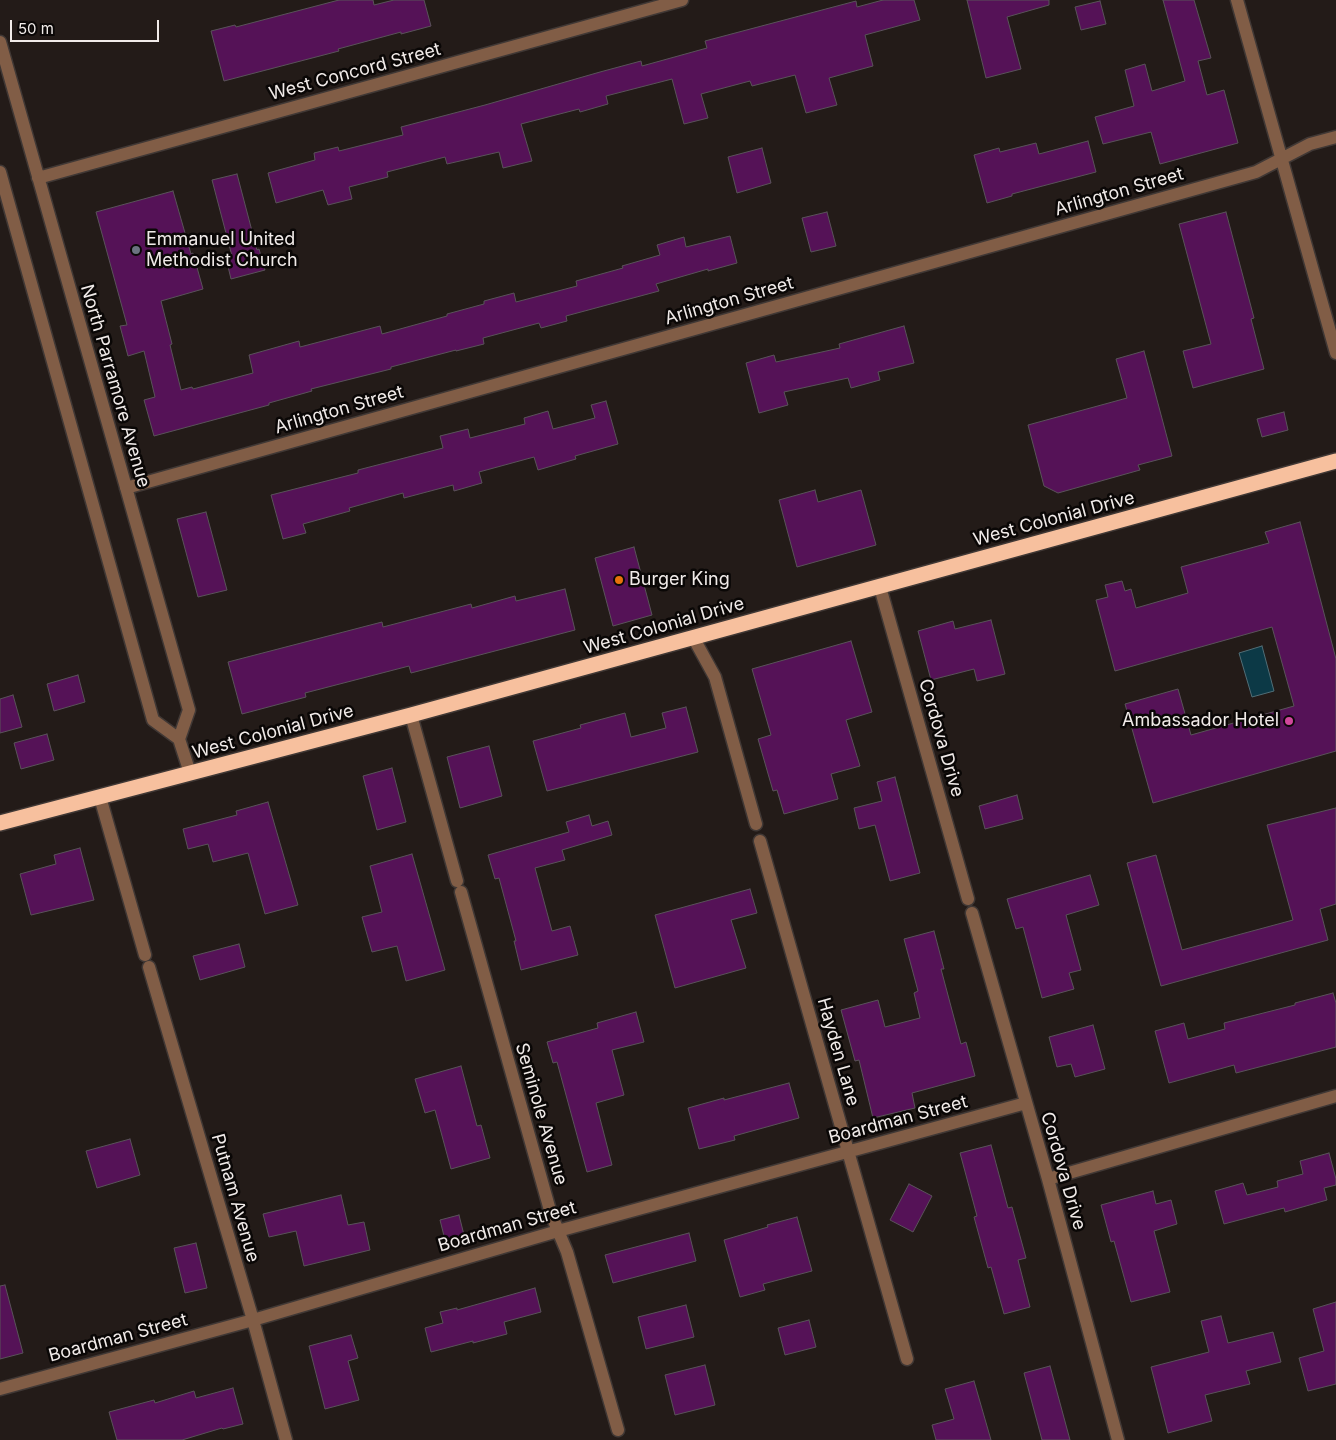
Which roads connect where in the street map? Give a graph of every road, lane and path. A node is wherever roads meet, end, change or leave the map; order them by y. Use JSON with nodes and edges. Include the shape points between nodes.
{"nodes":[{"id":1,"x":682,"y":0,"type":"edge"},
{"id":2,"x":1237,"y":0,"type":"edge"},
{"id":3,"x":0,"y":42,"type":"edge"},
{"id":4,"x":13,"y":89,"type":"junction"},
{"id":5,"x":0,"y":93,"type":"edge"},
{"id":6,"x":1336,"y":137,"type":"edge"},
{"id":7,"x":1282,"y":159,"type":"junction"},
{"id":8,"x":0,"y":172,"type":"edge"},
{"id":9,"x":38,"y":178,"type":"junction"},
{"id":10,"x":1336,"y":353,"type":"edge"},
{"id":11,"x":1336,"y":461,"type":"edge"},
{"id":12,"x":126,"y":488,"type":"junction"},
{"id":13,"x":880,"y":587,"type":"junction"},
{"id":14,"x":692,"y":637,"type":"junction"},
{"id":15,"x":410,"y":715,"type":"junction"},
{"id":16,"x":179,"y":739,"type":"junction"},
{"id":17,"x":190,"y":772,"type":"junction"},
{"id":18,"x":100,"y":797,"type":"junction"},
{"id":19,"x":0,"y":823,"type":"edge"},
{"id":20,"x":756,"y":824,"type":"dead end"},
{"id":21,"x":760,"y":841,"type":"dead end"},
{"id":22,"x":968,"y":899,"type":"dead end"},
{"id":23,"x":972,"y":913,"type":"dead end"},
{"id":24,"x":1336,"y":1096,"type":"edge"},
{"id":25,"x":1026,"y":1103,"type":"junction"},
{"id":26,"x":848,"y":1152,"type":"junction"},
{"id":27,"x":1048,"y":1179,"type":"junction"},
{"id":28,"x":558,"y":1230,"type":"junction"},
{"id":29,"x":253,"y":1320,"type":"junction"},
{"id":30,"x":907,"y":1359,"type":"dead end"},
{"id":31,"x":0,"y":1389,"type":"edge"},
{"id":32,"x":618,"y":1430,"type":"dead end"},
{"id":33,"x":286,"y":1440,"type":"edge"},
{"id":34,"x":1118,"y":1440,"type":"edge"}],
"edges":[{"from":1,"to":9,"type":"street","name":"West Concord Street"},
{"from":2,"to":7,"type":"street"},
{"from":3,"to":4,"type":"street","name":"North Parramore Avenue"},
{"from":4,"to":5,"type":"street"},
{"from":4,"to":9,"type":"street","name":"North Parramore Avenue"},
{"from":6,"to":7,"type":"street","name":"Arlington Street","via":[[1310,144]]},
{"from":7,"to":10,"type":"street"},
{"from":7,"to":12,"type":"street","name":"Arlington Street","via":[[1256,172]]},
{"from":8,"to":16,"type":"street","via":[[153,720]]},
{"from":9,"to":12,"type":"street","name":"North Parramore Avenue"},
{"from":11,"to":13,"type":"highway","name":"West Colonial Drive"},
{"from":12,"to":16,"type":"street","name":"North Parramore Avenue","via":[[189,710]]},
{"from":13,"to":14,"type":"highway","name":"West Colonial Drive"},
{"from":13,"to":22,"type":"street","name":"Cordova Drive"},
{"from":14,"to":15,"type":"highway","name":"West Colonial Drive"},
{"from":14,"to":20,"type":"street","via":[[715,677]]},
{"from":15,"to":17,"type":"highway","name":"West Colonial Drive"},
{"from":15,"to":28,"type":"street","name":"Seminole Avenue"},
{"from":16,"to":17,"type":"street"},
{"from":17,"to":18,"type":"highway","name":"West Colonial Drive"},
{"from":18,"to":19,"type":"highway","name":"West Colonial Drive"},
{"from":18,"to":29,"type":"street","name":"Putnam Avenue"},
{"from":21,"to":26,"type":"street","name":"Hayden Lane"},
{"from":23,"to":25,"type":"street","name":"Cordova Drive"},
{"from":24,"to":27,"type":"street"},
{"from":25,"to":26,"type":"street","name":"Boardman Street"},
{"from":25,"to":27,"type":"street","name":"Cordova Drive"},
{"from":26,"to":28,"type":"street","name":"Boardman Street"},
{"from":26,"to":30,"type":"street","name":"Hayden Lane"},
{"from":27,"to":34,"type":"street","name":"Cordova Drive"},
{"from":28,"to":29,"type":"street","name":"Boardman Street"},
{"from":28,"to":32,"type":"street","name":"Seminole Avenue"},
{"from":29,"to":31,"type":"street","name":"Boardman Street"},
{"from":29,"to":33,"type":"street","name":"Putnam Avenue"}]}
